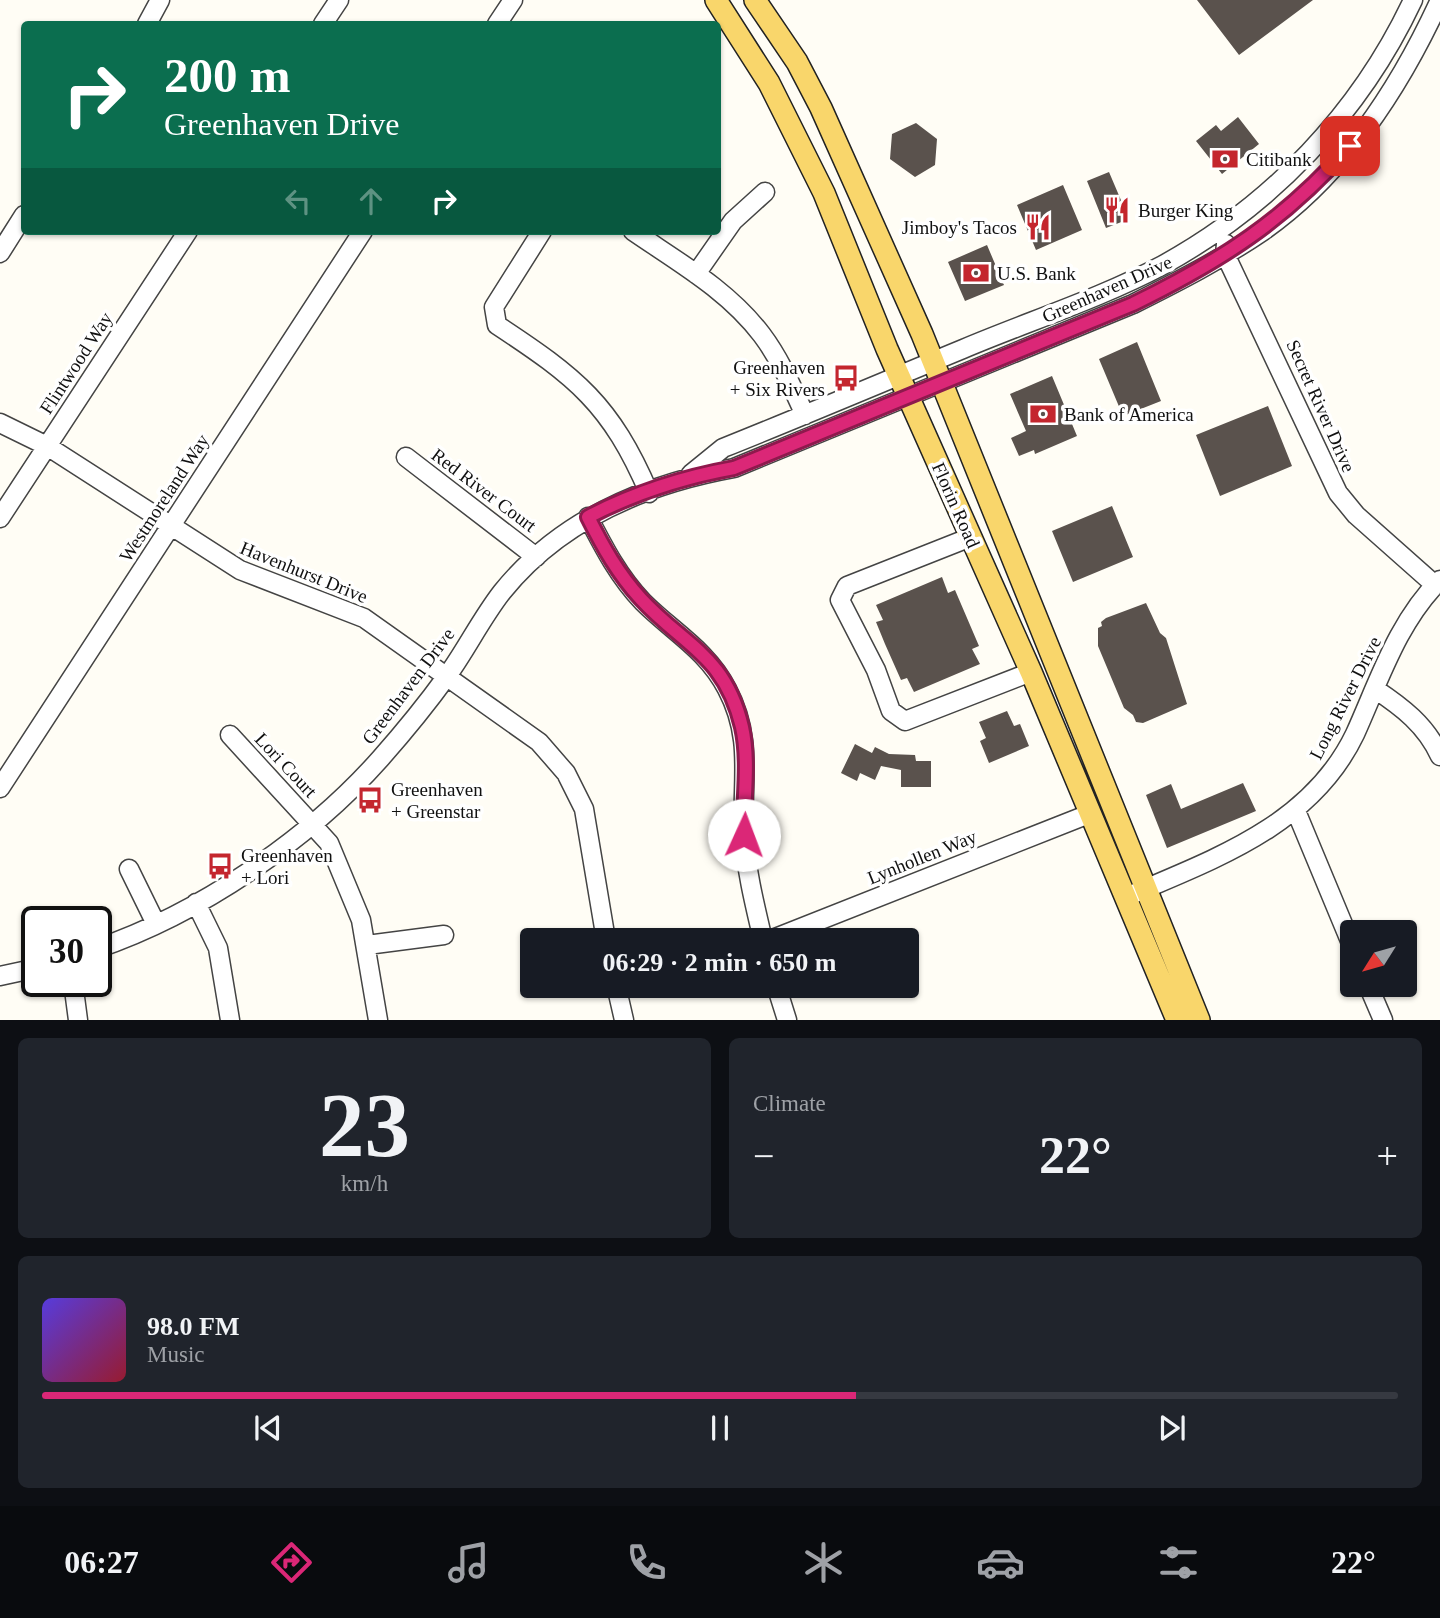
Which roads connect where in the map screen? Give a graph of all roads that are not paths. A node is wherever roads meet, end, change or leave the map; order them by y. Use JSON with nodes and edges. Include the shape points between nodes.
{"nodes":[{"id":1,"x":160,"y":0,"type":"edge"},
{"id":2,"x":339,"y":0,"type":"edge"},
{"id":3,"x":513,"y":0,"type":"edge"},
{"id":4,"x":716,"y":0,"type":"edge"},
{"id":5,"x":755,"y":0,"type":"edge"},
{"id":6,"x":1413,"y":0,"type":"edge"},
{"id":7,"x":1440,"y":0,"type":"edge"},
{"id":8,"x":149,"y":21,"type":"edge"},
{"id":9,"x":325,"y":21,"type":"edge"},
{"id":10,"x":499,"y":21,"type":"edge"},
{"id":11,"x":1294,"y":168,"type":"junction"},
{"id":12,"x":765,"y":192,"type":"dead end"},
{"id":13,"x":21,"y":220,"type":"edge"},
{"id":14,"x":185,"y":235,"type":"edge"},
{"id":15,"x":360,"y":235,"type":"edge"},
{"id":16,"x":539,"y":235,"type":"edge"},
{"id":17,"x":639,"y":235,"type":"edge"},
{"id":18,"x":1213,"y":235,"type":"junction"},
{"id":19,"x":0,"y":253,"type":"edge"},
{"id":20,"x":1225,"y":254,"type":"junction"},
{"id":21,"x":696,"y":274,"type":"junction"},
{"id":22,"x":1119,"y":310,"type":"junction"},
{"id":23,"x":934,"y":362,"type":"junction"},
{"id":24,"x":899,"y":376,"type":"junction"},
{"id":25,"x":943,"y":383,"type":"junction"},
{"id":26,"x":908,"y":397,"type":"junction"},
{"id":27,"x":805,"y":415,"type":"junction"},
{"id":28,"x":0,"y":423,"type":"edge"},
{"id":29,"x":47,"y":446,"type":"junction"},
{"id":30,"x":406,"y":457,"type":"dead end"},
{"id":31,"x":688,"y":476,"type":"junction"},
{"id":32,"x":649,"y":494,"type":"junction"},
{"id":33,"x":588,"y":517,"type":"junction"},
{"id":34,"x":0,"y":518,"type":"edge"},
{"id":35,"x":171,"y":527,"type":"junction"},
{"id":36,"x":971,"y":537,"type":"junction"},
{"id":37,"x":536,"y":556,"type":"junction"},
{"id":38,"x":1437,"y":583,"type":"edge"},
{"id":39,"x":1031,"y":672,"type":"junction"},
{"id":40,"x":446,"y":677,"type":"junction"},
{"id":41,"x":1375,"y":689,"type":"junction"},
{"id":42,"x":230,"y":735,"type":"dead end"},
{"id":43,"x":1440,"y":756,"type":"edge"},
{"id":44,"x":0,"y":788,"type":"edge"},
{"id":45,"x":1296,"y":811,"type":"junction"},
{"id":46,"x":1089,"y":814,"type":"junction"},
{"id":47,"x":312,"y":823,"type":"junction"},
{"id":48,"x":129,"y":869,"type":"dead end"},
{"id":49,"x":1135,"y":893,"type":"junction"},
{"id":50,"x":196,"y":903,"type":"junction"},
{"id":51,"x":1341,"y":920,"type":"edge"},
{"id":52,"x":156,"y":924,"type":"junction"},
{"id":53,"x":604,"y":928,"type":"edge"},
{"id":54,"x":761,"y":928,"type":"edge"},
{"id":55,"x":800,"y":928,"type":"edge"},
{"id":56,"x":444,"y":935,"type":"dead end"},
{"id":57,"x":112,"y":942,"type":"edge"},
{"id":58,"x":367,"y":945,"type":"junction"},
{"id":59,"x":21,"y":971,"type":"edge"},
{"id":60,"x":0,"y":976,"type":"edge"},
{"id":61,"x":75,"y":997,"type":"edge"},
{"id":62,"x":619,"y":998,"type":"edge"},
{"id":63,"x":780,"y":998,"type":"edge"},
{"id":64,"x":1374,"y":998,"type":"edge"},
{"id":65,"x":78,"y":1020,"type":"edge"},
{"id":66,"x":230,"y":1020,"type":"edge"},
{"id":67,"x":378,"y":1020,"type":"edge"},
{"id":68,"x":624,"y":1020,"type":"edge"},
{"id":69,"x":787,"y":1020,"type":"edge"},
{"id":70,"x":1177,"y":1020,"type":"edge"},
{"id":71,"x":1199,"y":1020,"type":"edge"},
{"id":72,"x":1383,"y":1020,"type":"edge"}],
"edges":[{"from":1,"to":8,"type":"street"},
{"from":2,"to":9,"type":"street"},
{"from":3,"to":10,"type":"street"},
{"from":4,"to":24,"type":"main road","name":"Florin Road","via":[[799,137]]},
{"from":5,"to":23,"type":"main road","name":"Florin Road","via":[[797,62],[821,108]]},
{"from":6,"to":11,"type":"street","name":"Greenhaven Drive","via":[[1393,40],[1346,111]]},
{"from":7,"to":20,"type":"street","name":"Greenhaven Drive","via":[[1395,86],[1366,127],[1324,176],[1264,230]]},
{"from":11,"to":18,"type":"street","name":"Greenhaven Drive"},
{"from":11,"to":20,"type":"street","via":[[1291,186],[1228,239]]},
{"from":12,"to":21,"type":"street","via":[[733,222]]},
{"from":13,"to":19,"type":"street"},
{"from":14,"to":29,"type":"street","name":"Flintwood Way"},
{"from":15,"to":35,"type":"street","name":"Westmoreland Way"},
{"from":16,"to":32,"type":"street","via":[[494,307],[497,325],[556,364],[596,402],[629,449]]},
{"from":17,"to":21,"type":"street"},
{"from":18,"to":22,"type":"street","via":[[1209,253]]},
{"from":18,"to":23,"type":"street","name":"Greenhaven Drive","via":[[1123,284]]},
{"from":20,"to":22,"type":"street","name":"Greenhaven Drive"},
{"from":20,"to":38,"type":"street","name":"Secret River Drive","via":[[1338,494],[1356,515]]},
{"from":21,"to":27,"type":"street","via":[[761,334]]},
{"from":22,"to":25,"type":"street","name":"Greenhaven Drive"},
{"from":23,"to":24,"type":"street","name":"Greenhaven Drive"},
{"from":23,"to":25,"type":"main road","name":"Florin Road"},
{"from":24,"to":26,"type":"main road","name":"Florin Road"},
{"from":24,"to":27,"type":"street","name":"Greenhaven Drive"},
{"from":25,"to":26,"type":"street","name":"Greenhaven Drive"},
{"from":25,"to":49,"type":"main road","name":"Florin Road"},
{"from":26,"to":31,"type":"street","name":"Greenhaven Drive","via":[[734,468]]},
{"from":26,"to":36,"type":"main road","name":"Florin Road"},
{"from":27,"to":31,"type":"street","name":"Greenhaven Drive","via":[[723,448]]},
{"from":28,"to":29,"type":"street","name":"Havenhurst Drive"},
{"from":29,"to":34,"type":"street","name":"Flintwood Way"},
{"from":29,"to":35,"type":"street","name":"Havenhurst Drive"},
{"from":30,"to":37,"type":"street","name":"Red River Court"},
{"from":31,"to":32,"type":"street","name":"Greenhaven Drive"},
{"from":32,"to":33,"type":"street","name":"Greenhaven Drive","via":[[621,500]]},
{"from":33,"to":37,"type":"street","name":"Greenhaven Drive"},
{"from":33,"to":54,"type":"street","via":[[630,586],[703,653],[734,704],[746,754],[746,857]]},
{"from":35,"to":40,"type":"street","name":"Havenhurst Drive","via":[[261,581],[364,618]]},
{"from":35,"to":44,"type":"street","name":"Westmoreland Way"},
{"from":36,"to":39,"type":"main road","name":"Florin Road"},
{"from":36,"to":39,"type":"street","via":[[846,586],[840,600],[891,710],[905,721]]},
{"from":37,"to":40,"type":"street","name":"Greenhaven Drive","via":[[501,593]]},
{"from":38,"to":41,"type":"street","name":"Long River Drive","via":[[1401,633]]},
{"from":39,"to":46,"type":"main road","name":"Florin Road"},
{"from":40,"to":47,"type":"street","name":"Greenhaven Drive","via":[[361,780]]},
{"from":40,"to":53,"type":"street","name":"Havenhurst Drive","via":[[523,729],[566,773],[589,829]]},
{"from":41,"to":43,"type":"street","via":[[1421,725]]},
{"from":41,"to":45,"type":"street","name":"Long River Drive","via":[[1343,757]]},
{"from":42,"to":47,"type":"street","name":"Lori Court"},
{"from":45,"to":49,"type":"street","name":"Long River Drive","via":[[1253,839]]},
{"from":45,"to":51,"type":"street"},
{"from":46,"to":49,"type":"main road","name":"Florin Road"},
{"from":46,"to":55,"type":"street","name":"Lynhollen Way"},
{"from":47,"to":50,"type":"street","name":"Greenhaven Drive"},
{"from":47,"to":58,"type":"street","name":"Lori Court","via":[[329,843],[343,872]]},
{"from":48,"to":52,"type":"street"},
{"from":49,"to":70,"type":"main road","name":"Florin Road"},
{"from":49,"to":71,"type":"main road","name":"Florin Road"},
{"from":50,"to":52,"type":"street","name":"Greenhaven Drive"},
{"from":50,"to":66,"type":"street","via":[[218,948]]},
{"from":52,"to":57,"type":"street","name":"Greenhaven Drive"},
{"from":56,"to":58,"type":"street"},
{"from":58,"to":67,"type":"street","name":"Lori Court"},
{"from":59,"to":60,"type":"street"},
{"from":61,"to":65,"type":"street"},
{"from":62,"to":68,"type":"street"},
{"from":63,"to":69,"type":"street"},
{"from":64,"to":72,"type":"street"}]}
